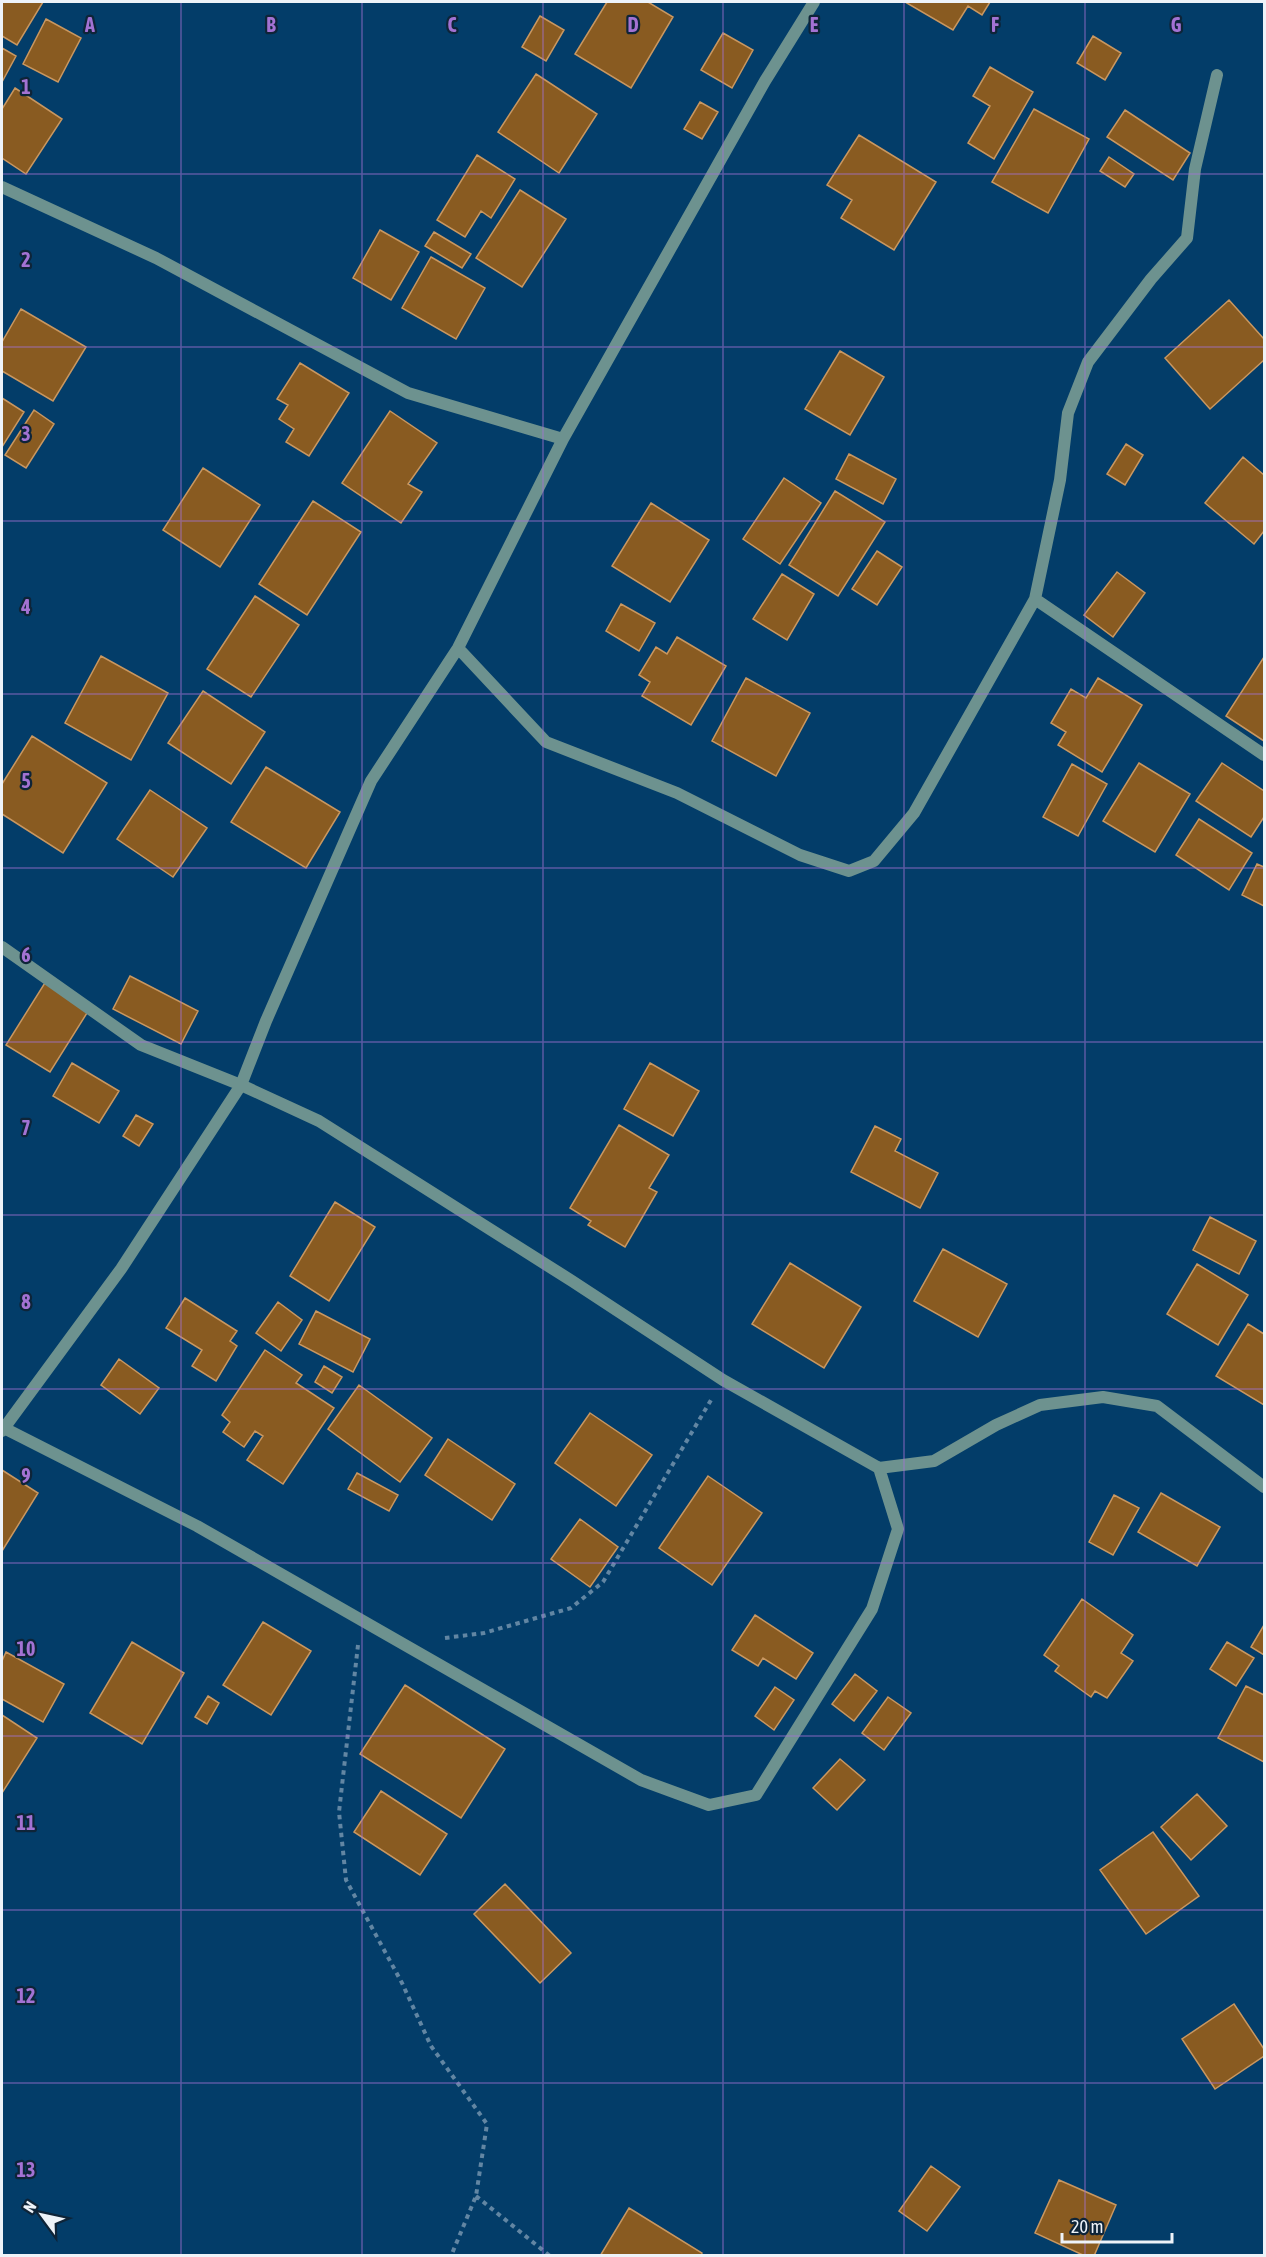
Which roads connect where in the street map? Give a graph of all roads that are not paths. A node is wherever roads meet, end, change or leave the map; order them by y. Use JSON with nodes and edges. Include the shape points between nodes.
{"nodes":[{"id":1,"x":814,"y":2,"type":"edge"},
{"id":2,"x":1217,"y":75,"type":"dead end"},
{"id":3,"x":2,"y":187,"type":"edge"},
{"id":4,"x":563,"y":439,"type":"junction"},
{"id":5,"x":1035,"y":599,"type":"junction"},
{"id":6,"x":458,"y":648,"type":"junction"},
{"id":7,"x":1264,"y":755,"type":"edge"},
{"id":8,"x":2,"y":946,"type":"edge"},
{"id":9,"x":241,"y":1085,"type":"junction"},
{"id":10,"x":2,"y":1429,"type":"edge"},
{"id":11,"x":879,"y":1468,"type":"junction"},
{"id":12,"x":1264,"y":1487,"type":"edge"}],
"edges":[{"from":1,"to":4,"type":"street","via":[[765,81]]},
{"from":2,"to":5,"type":"street","via":[[1195,169],[1187,238],[1150,279],[1088,362],[1068,413],[1060,480]]},
{"from":3,"to":4,"type":"street","via":[[156,258],[408,393]]},
{"from":4,"to":6,"type":"street"},
{"from":5,"to":6,"type":"street","via":[[914,813],[874,861],[849,871],[800,855],[677,793],[546,742]]},
{"from":5,"to":7,"type":"street"},
{"from":6,"to":9,"type":"street","via":[[371,781]]},
{"from":8,"to":9,"type":"street","via":[[141,1045]]},
{"from":9,"to":10,"type":"street","via":[[121,1269]]},
{"from":9,"to":11,"type":"street","via":[[319,1121],[723,1380]]},
{"from":10,"to":11,"type":"street","via":[[197,1526],[641,1780],[709,1804],[756,1795],[872,1609],[898,1529]]},
{"from":11,"to":12,"type":"street","via":[[934,1461],[1040,1405],[1104,1397],[1157,1406]]}]}
